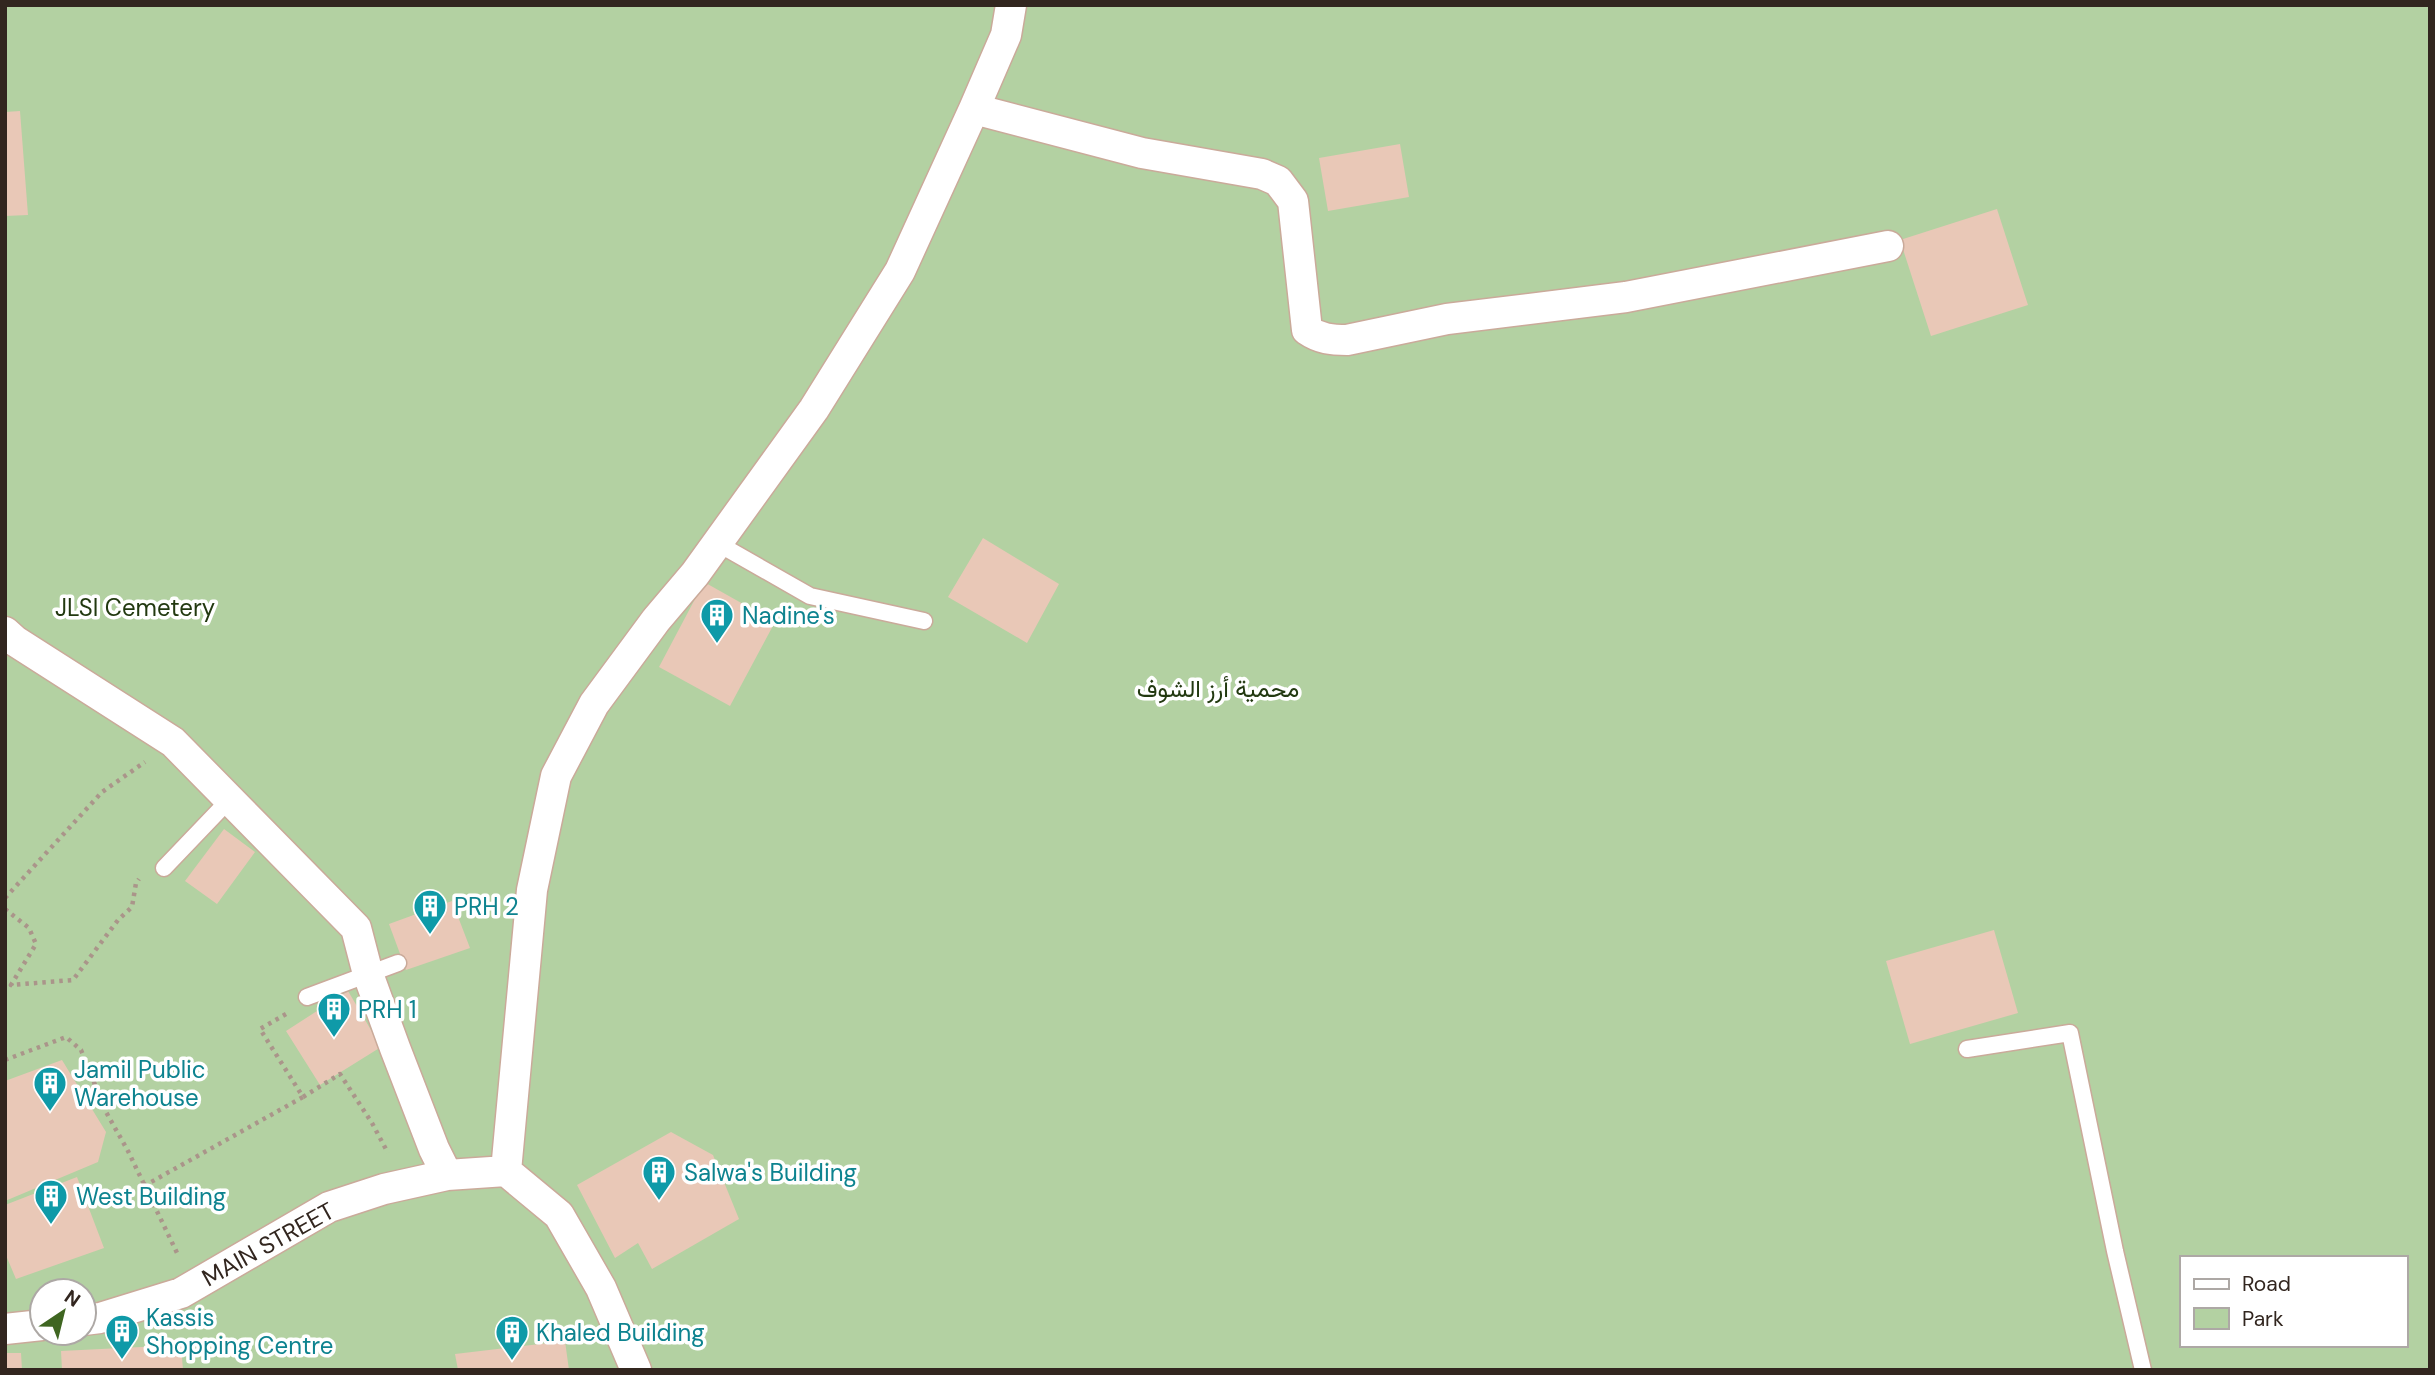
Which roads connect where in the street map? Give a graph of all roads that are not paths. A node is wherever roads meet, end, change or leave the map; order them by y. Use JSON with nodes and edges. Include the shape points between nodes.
{"nodes":[{"id":1,"x":1011,"y":5,"type":"edge"},
{"id":2,"x":974,"y":109,"type":"junction"},
{"id":3,"x":1888,"y":246,"type":"dead end"},
{"id":4,"x":718,"y":543,"type":"junction"},
{"id":5,"x":924,"y":621,"type":"dead end"},
{"id":6,"x":5,"y":632,"type":"edge"},
{"id":7,"x":230,"y":799,"type":"junction"},
{"id":8,"x":164,"y":868,"type":"road end"},
{"id":9,"x":398,"y":963,"type":"dead end"},
{"id":10,"x":369,"y":974,"type":"junction"},
{"id":11,"x":307,"y":997,"type":"road end"},
{"id":12,"x":1967,"y":1049,"type":"dead end"},
{"id":13,"x":506,"y":1171,"type":"junction"},
{"id":14,"x":447,"y":1175,"type":"junction"},
{"id":15,"x":98,"y":1318,"type":"edge"},
{"id":16,"x":28,"y":1327,"type":"edge"},
{"id":17,"x":5,"y":1329,"type":"edge"},
{"id":18,"x":636,"y":1370,"type":"edge"},
{"id":19,"x":2143,"y":1370,"type":"edge"}],
"edges":[{"from":1,"to":2,"type":"street","via":[[1006,35]]},
{"from":2,"to":3,"type":"street","via":[[1142,153],[1262,174],[1278,181],[1293,201],[1307,330],[1331,340],[1447,319],[1626,297]]},
{"from":2,"to":4,"type":"street","via":[[900,271],[814,409]]},
{"from":4,"to":5,"type":"lane","via":[[810,596]]},
{"from":4,"to":13,"type":"street","via":[[594,704],[556,776],[532,890]]},
{"from":6,"to":7,"type":"street","via":[[173,742]]},
{"from":7,"to":8,"type":"lane"},
{"from":7,"to":10,"type":"street","via":[[356,928]]},
{"from":9,"to":10,"type":"lane"},
{"from":10,"to":11,"type":"lane"},
{"from":10,"to":14,"type":"street"},
{"from":12,"to":19,"type":"lane","via":[[2070,1034]]},
{"from":13,"to":14,"type":"street","name":"MAIN STREET"},
{"from":13,"to":18,"type":"street","via":[[559,1215],[601,1288]]},
{"from":14,"to":15,"type":"street","name":"MAIN STREET","via":[[329,1207],[181,1293]]},
{"from":16,"to":17,"type":"street"}]}
